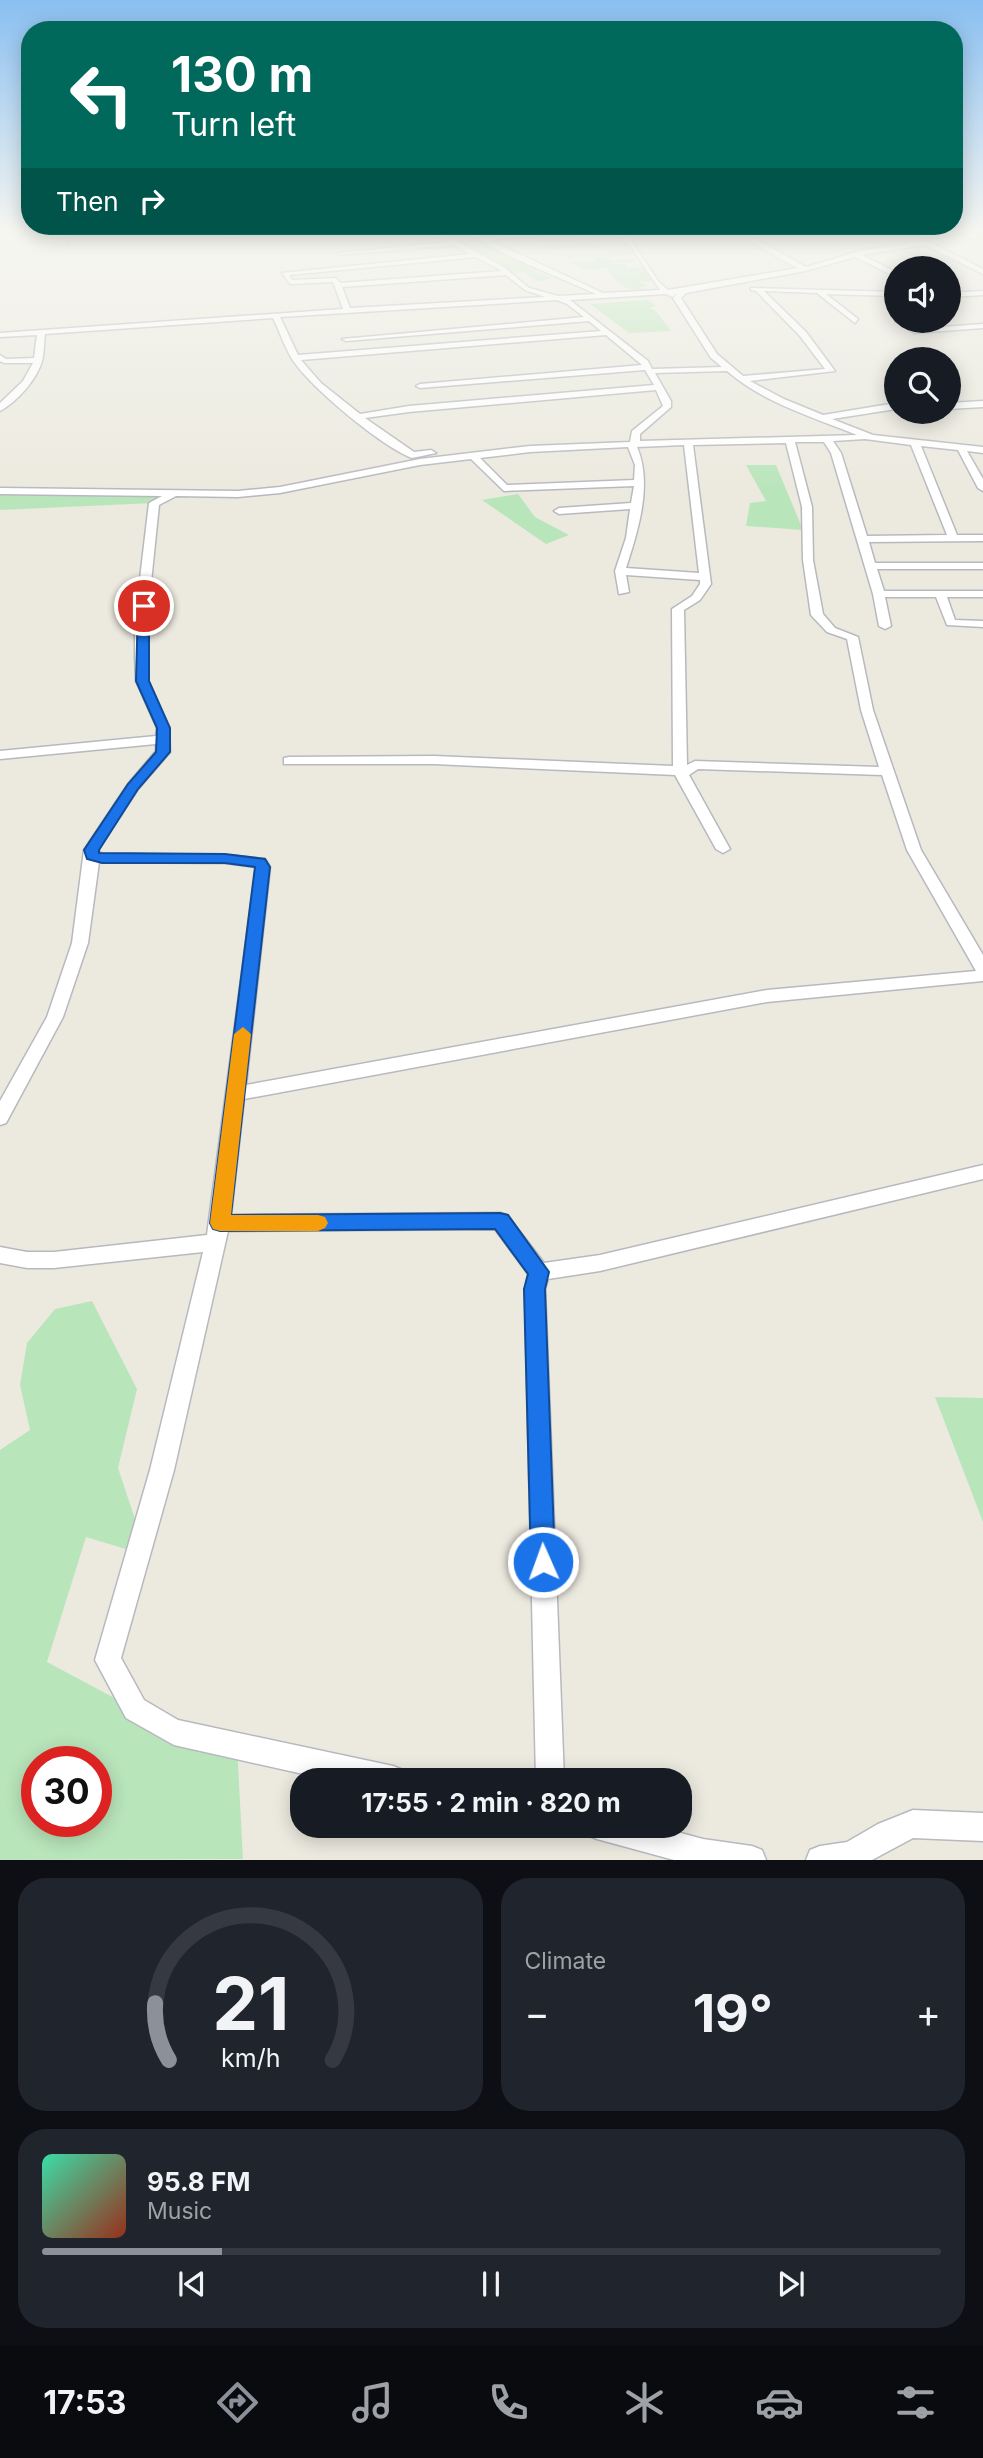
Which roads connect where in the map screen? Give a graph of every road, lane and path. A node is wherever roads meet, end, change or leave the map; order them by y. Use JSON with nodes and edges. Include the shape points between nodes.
{"nodes":[{"id":1,"x":223,"y":319,"type":"edge"},
{"id":2,"x":277,"y":319,"type":"edge"},
{"id":3,"x":590,"y":319,"type":"joint"},
{"id":4,"x":690,"y":319,"type":"edge"},
{"id":5,"x":788,"y":319,"type":"edge"},
{"id":6,"x":852,"y":319,"type":"edge"},
{"id":7,"x":855,"y":321,"type":"dead end"},
{"id":8,"x":983,"y":326,"type":"edge"},
{"id":9,"x":961,"y":328,"type":"edge"},
{"id":10,"x":41,"y":332,"type":"junction"},
{"id":11,"x":606,"y":332,"type":"junction"},
{"id":12,"x":0,"y":335,"type":"edge"},
{"id":13,"x":346,"y":339,"type":"dead end"},
{"id":14,"x":0,"y":357,"type":"edge"},
{"id":15,"x":296,"y":358,"type":"junction"},
{"id":16,"x":39,"y":360,"type":"junction"},
{"id":17,"x":650,"y":369,"type":"junction"},
{"id":18,"x":728,"y":369,"type":"junction"},
{"id":19,"x":741,"y":379,"type":"junction"},
{"id":20,"x":419,"y":386,"type":"dead end"},
{"id":21,"x":660,"y":387,"type":"junction"},
{"id":22,"x":484,"y":402,"type":"junction"},
{"id":23,"x":983,"y":404,"type":"edge"},
{"id":24,"x":961,"y":405,"type":"edge"},
{"id":25,"x":0,"y":408,"type":"edge"},
{"id":26,"x":884,"y":408,"type":"edge"},
{"id":27,"x":493,"y":411,"type":"dead end"},
{"id":28,"x":358,"y":417,"type":"junction"},
{"id":29,"x":820,"y":418,"type":"junction"},
{"id":30,"x":848,"y":430,"type":"junction"},
{"id":31,"x":871,"y":438,"type":"junction"},
{"id":32,"x":827,"y":439,"type":"junction"},
{"id":33,"x":839,"y":439,"type":"junction"},
{"id":34,"x":634,"y":440,"type":"junction"},
{"id":35,"x":790,"y":440,"type":"junction"},
{"id":36,"x":688,"y":443,"type":"junction"},
{"id":37,"x":915,"y":443,"type":"junction"},
{"id":38,"x":961,"y":448,"type":"junction"},
{"id":39,"x":983,"y":450,"type":"edge"},
{"id":40,"x":473,"y":456,"type":"junction"},
{"id":41,"x":416,"y":458,"type":"junction"},
{"id":42,"x":639,"y":483,"type":"junction"},
{"id":43,"x":983,"y":488,"type":"edge"},
{"id":44,"x":0,"y":492,"type":"edge"},
{"id":45,"x":155,"y":496,"type":"junction"},
{"id":46,"x":636,"y":506,"type":"junction"},
{"id":47,"x":559,"y":511,"type":"dead end"},
{"id":48,"x":953,"y":537,"type":"junction"},
{"id":49,"x":983,"y":538,"type":"edge"},
{"id":50,"x":863,"y":539,"type":"junction"},
{"id":51,"x":870,"y":566,"type":"junction"},
{"id":52,"x":983,"y":566,"type":"edge"},
{"id":53,"x":620,"y":572,"type":"junction"},
{"id":54,"x":705,"y":576,"type":"junction"},
{"id":55,"x":623,"y":592,"type":"dead end"},
{"id":56,"x":879,"y":594,"type":"junction"},
{"id":57,"x":940,"y":594,"type":"junction"},
{"id":58,"x":983,"y":594,"type":"edge"},
{"id":59,"x":983,"y":624,"type":"edge"},
{"id":60,"x":886,"y":626,"type":"dead end"},
{"id":61,"x":164,"y":739,"type":"junction"},
{"id":62,"x":0,"y":755,"type":"edge"},
{"id":63,"x":289,"y":761,"type":"dead end"},
{"id":64,"x":680,"y":771,"type":"junction"},
{"id":65,"x":886,"y":771,"type":"junction"},
{"id":66,"x":723,"y":849,"type":"dead end"},
{"id":67,"x":92,"y":856,"type":"junction"},
{"id":68,"x":983,"y":968,"type":"edge"},
{"id":69,"x":983,"y":976,"type":"edge"},
{"id":70,"x":235,"y":1094,"type":"junction"},
{"id":71,"x":0,"y":1118,"type":"edge"},
{"id":72,"x":983,"y":1172,"type":"edge"},
{"id":73,"x":218,"y":1233,"type":"junction"},
{"id":74,"x":0,"y":1255,"type":"edge"},
{"id":75,"x":539,"y":1272,"type":"junction"},
{"id":76,"x":338,"y":1768,"type":"edge"},
{"id":77,"x":550,"y":1768,"type":"edge"},
{"id":78,"x":983,"y":1827,"type":"edge"},
{"id":79,"x":646,"y":1838,"type":"edge"},
{"id":80,"x":752,"y":1860,"type":"edge"},
{"id":81,"x":820,"y":1860,"type":"edge"}],
"edges":[{"from":1,"to":10,"type":"street"},
{"from":2,"to":15,"type":"street"},
{"from":3,"to":11,"type":"street"},
{"from":3,"to":13,"type":"street"},
{"from":4,"to":18,"type":"street"},
{"from":5,"to":19,"type":"street","via":[[831,371]]},
{"from":6,"to":7,"type":"street"},
{"from":8,"to":9,"type":"street"},
{"from":10,"to":12,"type":"street"},
{"from":10,"to":16,"type":"street"},
{"from":11,"to":15,"type":"street"},
{"from":11,"to":17,"type":"street"},
{"from":14,"to":16,"type":"street","via":[[4,361]]},
{"from":15,"to":28,"type":"street"},
{"from":16,"to":25,"type":"street","via":[[27,384]]},
{"from":17,"to":18,"type":"street"},
{"from":17,"to":20,"type":"street"},
{"from":17,"to":21,"type":"street"},
{"from":18,"to":19,"type":"street"},
{"from":19,"to":29,"type":"street"},
{"from":21,"to":22,"type":"street"},
{"from":21,"to":34,"type":"street","via":[[667,407]]},
{"from":22,"to":27,"type":"street"},
{"from":22,"to":28,"type":"street"},
{"from":23,"to":24,"type":"street"},
{"from":26,"to":29,"type":"street"},
{"from":28,"to":41,"type":"street"},
{"from":29,"to":30,"type":"street"},
{"from":30,"to":31,"type":"street"},
{"from":30,"to":33,"type":"street"},
{"from":31,"to":33,"type":"street"},
{"from":31,"to":37,"type":"street"},
{"from":32,"to":33,"type":"street"},
{"from":32,"to":35,"type":"street"},
{"from":32,"to":50,"type":"street","via":[[836,453]]},
{"from":34,"to":36,"type":"street"},
{"from":34,"to":40,"type":"street"},
{"from":34,"to":41,"type":"street"},
{"from":34,"to":42,"type":"street"},
{"from":35,"to":36,"type":"street"},
{"from":35,"to":65,"type":"street","via":[[807,507],[808,561],[817,615],[831,630],[852,637]]},
{"from":36,"to":54,"type":"street"},
{"from":37,"to":38,"type":"street"},
{"from":37,"to":48,"type":"street"},
{"from":38,"to":39,"type":"street"},
{"from":38,"to":43,"type":"street"},
{"from":40,"to":41,"type":"street"},
{"from":40,"to":42,"type":"street","via":[[504,488]]},
{"from":41,"to":45,"type":"street","via":[[280,489]]},
{"from":42,"to":46,"type":"street"},
{"from":44,"to":45,"type":"street"},
{"from":45,"to":61,"type":"street","via":[[141,657],[142,681],[158,711]]},
{"from":46,"to":47,"type":"street"},
{"from":46,"to":53,"type":"street"},
{"from":48,"to":49,"type":"street"},
{"from":48,"to":50,"type":"street"},
{"from":50,"to":51,"type":"street"},
{"from":51,"to":52,"type":"street"},
{"from":51,"to":56,"type":"street"},
{"from":53,"to":54,"type":"street"},
{"from":53,"to":55,"type":"street"},
{"from":54,"to":64,"type":"street","via":[[706,584],[696,598],[678,609]]},
{"from":56,"to":57,"type":"street"},
{"from":56,"to":60,"type":"street"},
{"from":57,"to":58,"type":"street"},
{"from":57,"to":59,"type":"street","via":[[951,623]]},
{"from":61,"to":62,"type":"street"},
{"from":61,"to":67,"type":"street","via":[[163,752],[133,787]]},
{"from":63,"to":64,"type":"street","via":[[434,760]]},
{"from":64,"to":65,"type":"street","via":[[695,765]]},
{"from":64,"to":66,"type":"street"},
{"from":65,"to":68,"type":"street","via":[[914,850]]},
{"from":67,"to":70,"type":"street","via":[[260,862],[263,867]]},
{"from":67,"to":71,"type":"street","via":[[80,943],[55,1017]]},
{"from":69,"to":70,"type":"street","via":[[767,996]]},
{"from":70,"to":73,"type":"street"},
{"from":72,"to":75,"type":"street","via":[[600,1263]]},
{"from":73,"to":74,"type":"street","via":[[173,1245],[44,1262]]},
{"from":73,"to":75,"type":"street","via":[[500,1221]]},
{"from":73,"to":76,"type":"street","via":[[162,1470],[108,1660],[135,1709],[174,1732]]},
{"from":75,"to":77,"type":"street","via":[[535,1289]]},
{"from":78,"to":81,"type":"street","via":[[913,1824],[851,1856]]},
{"from":79,"to":80,"type":"street"}]}
